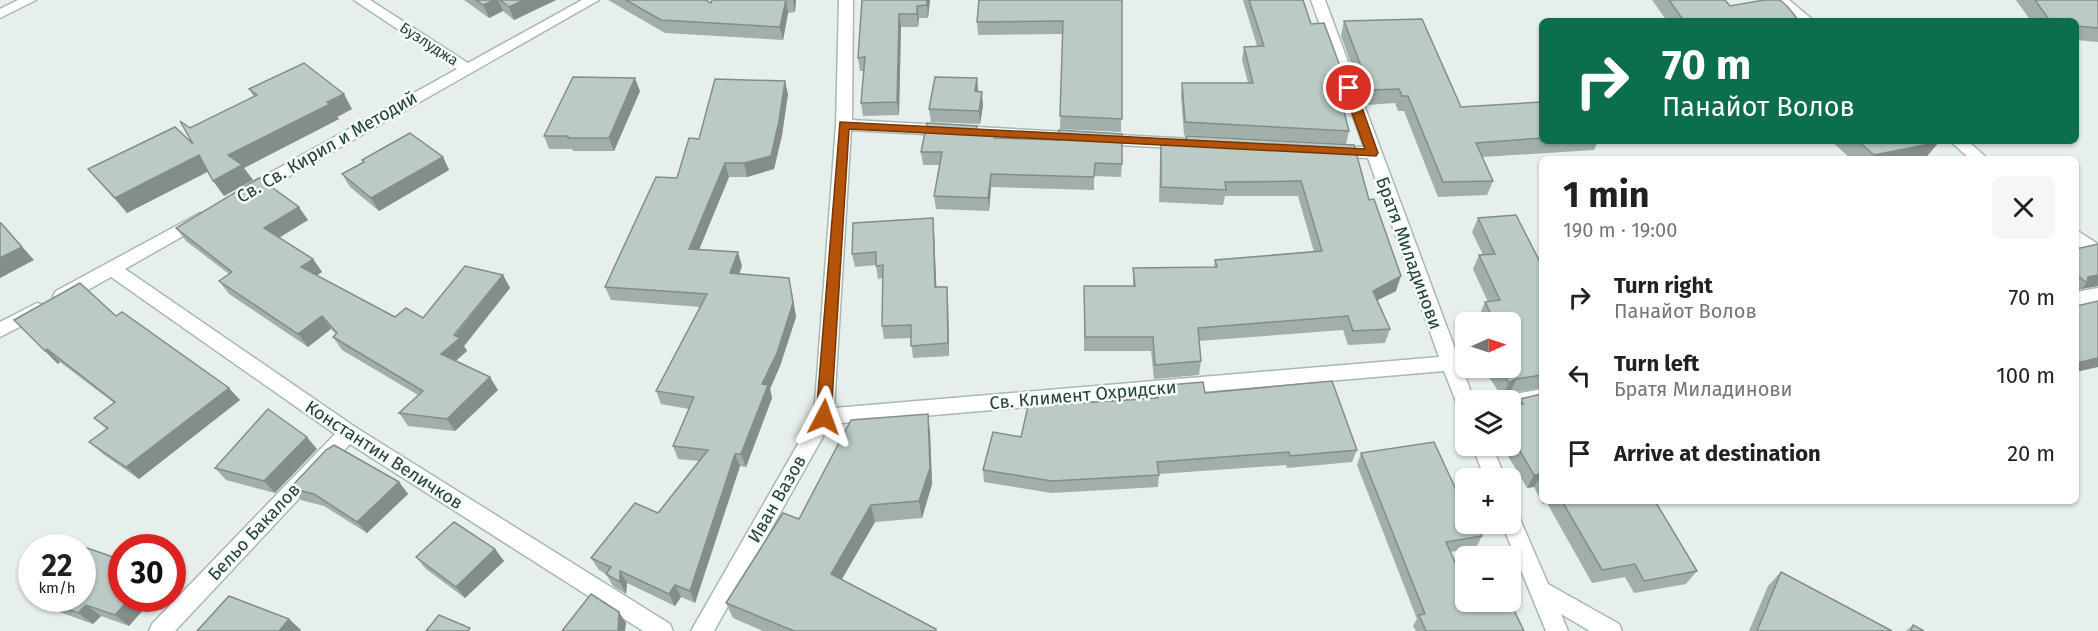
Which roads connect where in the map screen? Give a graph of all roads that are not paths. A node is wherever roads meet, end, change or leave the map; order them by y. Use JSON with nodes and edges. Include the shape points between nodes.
{"nodes":[{"id":1,"x":29,"y":0,"type":"edge"},
{"id":2,"x":361,"y":0,"type":"edge"},
{"id":3,"x":592,"y":0,"type":"edge"},
{"id":4,"x":846,"y":0,"type":"edge"},
{"id":5,"x":1318,"y":0,"type":"edge"},
{"id":6,"x":1781,"y":0,"type":"edge"},
{"id":7,"x":0,"y":14,"type":"edge"},
{"id":8,"x":1803,"y":18,"type":"edge"},
{"id":9,"x":466,"y":69,"type":"junction"},
{"id":10,"x":844,"y":125,"type":"junction"},
{"id":11,"x":1962,"y":144,"type":"edge"},
{"id":12,"x":1231,"y":146,"type":"edge"},
{"id":13,"x":1314,"y":150,"type":"edge"},
{"id":14,"x":1372,"y":153,"type":"junction"},
{"id":15,"x":1976,"y":156,"type":"edge"},
{"id":16,"x":2079,"y":238,"type":"edge"},
{"id":17,"x":2098,"y":253,"type":"edge"},
{"id":18,"x":113,"y":269,"type":"junction"},
{"id":19,"x":2098,"y":295,"type":"edge"},
{"id":20,"x":2079,"y":298,"type":"edge"},
{"id":21,"x":0,"y":330,"type":"edge"},
{"id":22,"x":1449,"y":363,"type":"junction"},
{"id":23,"x":1460,"y":390,"type":"edge"},
{"id":24,"x":1539,"y":398,"type":"edge"},
{"id":25,"x":1521,"y":401,"type":"edge"},
{"id":26,"x":824,"y":417,"type":"junction"},
{"id":27,"x":348,"y":433,"type":"junction"},
{"id":28,"x":1516,"y":534,"type":"edge"},
{"id":29,"x":1539,"y":590,"type":"junction"},
{"id":30,"x":160,"y":631,"type":"edge"},
{"id":31,"x":662,"y":631,"type":"edge"},
{"id":32,"x":702,"y":631,"type":"edge"},
{"id":33,"x":1557,"y":631,"type":"edge"},
{"id":34,"x":1611,"y":631,"type":"edge"}],
"edges":[{"from":1,"to":7,"type":"street"},
{"from":2,"to":9,"type":"street","name":"Бузлуджа"},
{"from":3,"to":9,"type":"street","name":"Св. Св. Кирил и Методий"},
{"from":4,"to":10,"type":"street","name":"Иван Вазов"},
{"from":5,"to":14,"type":"street","name":"Братя Миладинови"},
{"from":6,"to":8,"type":"street"},
{"from":9,"to":18,"type":"street","name":"Св. Св. Кирил и Методий"},
{"from":10,"to":12,"type":"street"},
{"from":10,"to":26,"type":"street","name":"Иван Вазов"},
{"from":11,"to":15,"type":"street"},
{"from":13,"to":14,"type":"street"},
{"from":14,"to":22,"type":"street","name":"Братя Миладинови"},
{"from":16,"to":17,"type":"street"},
{"from":18,"to":21,"type":"street","name":"Св. Св. Кирил и Методий"},
{"from":18,"to":27,"type":"street","name":"Константин Величков"},
{"from":19,"to":20,"type":"street"},
{"from":22,"to":23,"type":"street","name":"Братя Миладинови"},
{"from":22,"to":26,"type":"street","name":"Св. Климент Охридски"},
{"from":24,"to":25,"type":"street"},
{"from":26,"to":32,"type":"street","name":"Иван Вазов"},
{"from":27,"to":30,"type":"street","name":"Бельо Бакалов"},
{"from":27,"to":31,"type":"street","name":"Константин Величков"},
{"from":28,"to":29,"type":"street"},
{"from":29,"to":33,"type":"street"},
{"from":29,"to":34,"type":"street"}]}
